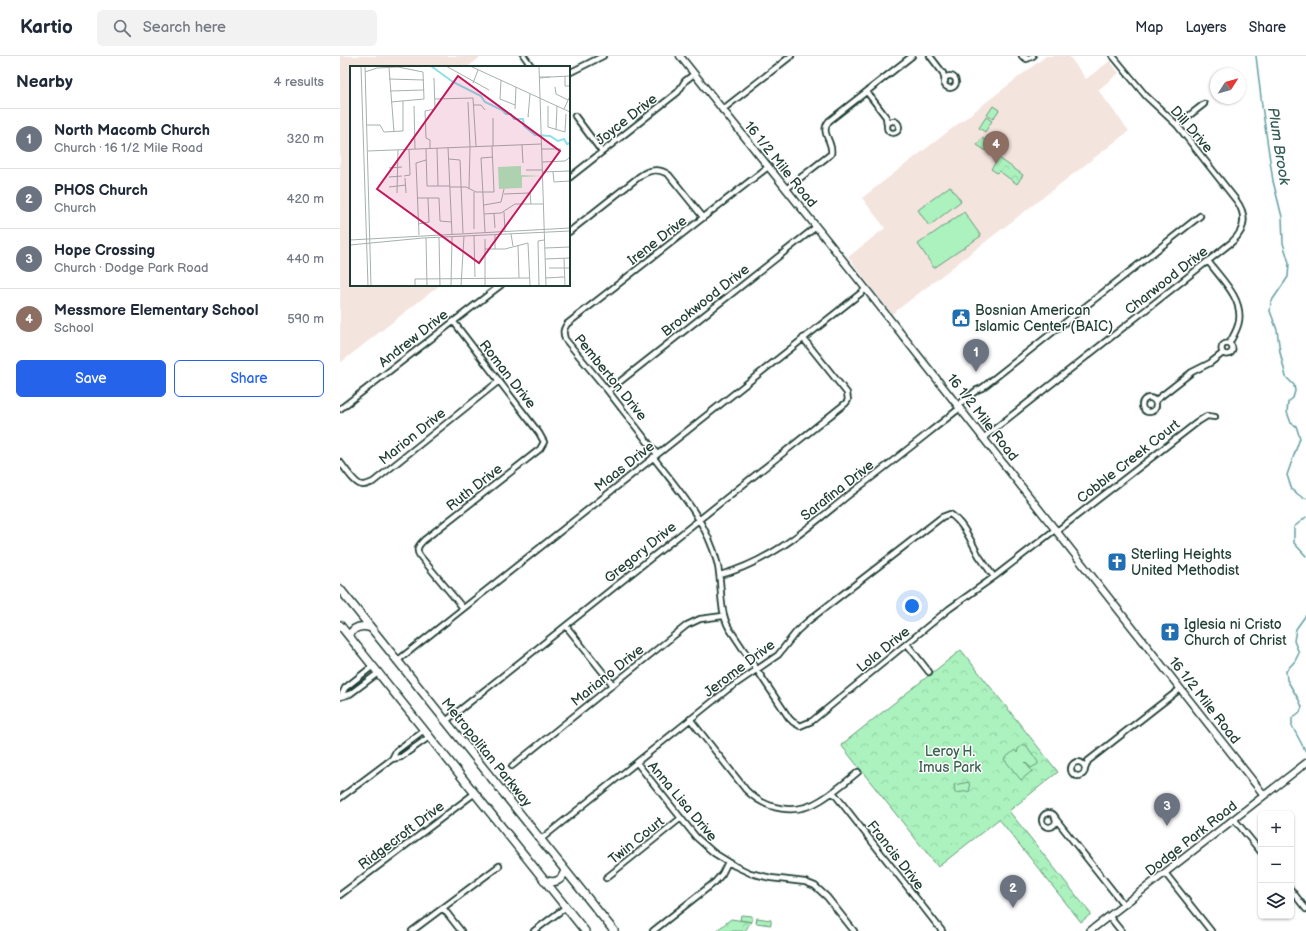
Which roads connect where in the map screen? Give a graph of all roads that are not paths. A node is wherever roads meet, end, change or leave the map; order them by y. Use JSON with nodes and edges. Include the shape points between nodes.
{"nodes":[{"id":1,"x":524,"y":56,"type":"edge"},
{"id":2,"x":603,"y":56,"type":"edge"},
{"id":3,"x":680,"y":56,"type":"edge"},
{"id":4,"x":791,"y":56,"type":"edge"},
{"id":5,"x":912,"y":56,"type":"edge"},
{"id":6,"x":930,"y":56,"type":"edge"},
{"id":7,"x":1022,"y":56,"type":"edge"},
{"id":8,"x":1033,"y":56,"type":"edge"},
{"id":9,"x":1114,"y":56,"type":"edge"},
{"id":10,"x":531,"y":66,"type":"edge"},
{"id":11,"x":570,"y":72,"type":"edge"},
{"id":12,"x":943,"y":73,"type":"junction"},
{"id":13,"x":694,"y":74,"type":"junction"},
{"id":14,"x":950,"y":76,"type":"junction"},
{"id":15,"x":945,"y":81,"type":"junction"},
{"id":16,"x":867,"y":92,"type":"junction"},
{"id":17,"x":1204,"y":104,"type":"dead end"},
{"id":18,"x":722,"y":110,"type":"junction"},
{"id":19,"x":574,"y":116,"type":"dead end"},
{"id":20,"x":886,"y":117,"type":"junction"},
{"id":21,"x":893,"y":121,"type":"junction"},
{"id":22,"x":888,"y":125,"type":"junction"},
{"id":23,"x":1177,"y":125,"type":"junction"},
{"id":24,"x":602,"y":152,"type":"junction"},
{"id":25,"x":768,"y":167,"type":"junction"},
{"id":26,"x":570,"y":177,"type":"edge"},
{"id":27,"x":786,"y":189,"type":"junction"},
{"id":28,"x":1200,"y":216,"type":"dead end"},
{"id":29,"x":703,"y":218,"type":"junction"},
{"id":30,"x":1243,"y":223,"type":"joint"},
{"id":31,"x":816,"y":227,"type":"junction"},
{"id":32,"x":570,"y":231,"type":"edge"},
{"id":33,"x":1208,"y":261,"type":"junction"},
{"id":34,"x":500,"y":286,"type":"edge"},
{"id":35,"x":866,"y":289,"type":"junction"},
{"id":36,"x":453,"y":321,"type":"junction"},
{"id":37,"x":563,"y":333,"type":"joint"},
{"id":38,"x":803,"y":338,"type":"junction"},
{"id":39,"x":1229,"y":344,"type":"junction"},
{"id":40,"x":1223,"y":353,"type":"junction"},
{"id":41,"x":499,"y":381,"type":"junction"},
{"id":42,"x":608,"y":391,"type":"junction"},
{"id":43,"x":1154,"y":401,"type":"dead end"},
{"id":44,"x":959,"y":407,"type":"junction"},
{"id":45,"x":340,"y":409,"type":"edge"},
{"id":46,"x":1215,"y":417,"type":"dead end"},
{"id":47,"x":983,"y":438,"type":"junction"},
{"id":48,"x":544,"y":442,"type":"joint"},
{"id":49,"x":655,"y":456,"type":"junction"},
{"id":50,"x":340,"y":462,"type":"edge"},
{"id":51,"x":699,"y":520,"type":"junction"},
{"id":52,"x":1056,"y":530,"type":"junction"},
{"id":53,"x":720,"y":575,"type":"junction"},
{"id":54,"x":994,"y":577,"type":"junction"},
{"id":55,"x":340,"y":589,"type":"edge"},
{"id":56,"x":462,"y":608,"type":"junction"},
{"id":57,"x":723,"y":616,"type":"junction"},
{"id":58,"x":340,"y":624,"type":"edge"},
{"id":59,"x":566,"y":626,"type":"junction"},
{"id":60,"x":371,"y":628,"type":"junction"},
{"id":61,"x":350,"y":636,"type":"junction"},
{"id":62,"x":907,"y":644,"type":"junction"},
{"id":63,"x":397,"y":660,"type":"junction"},
{"id":64,"x":373,"y":666,"type":"junction"},
{"id":65,"x":756,"y":670,"type":"junction"},
{"id":66,"x":929,"y":672,"type":"dead end"},
{"id":67,"x":378,"y":673,"type":"junction"},
{"id":68,"x":613,"y":685,"type":"junction"},
{"id":69,"x":1180,"y":689,"type":"junction"},
{"id":70,"x":340,"y":696,"type":"edge"},
{"id":71,"x":690,"y":720,"type":"junction"},
{"id":72,"x":446,"y":722,"type":"junction"},
{"id":73,"x":800,"y":726,"type":"joint"},
{"id":74,"x":424,"y":730,"type":"junction"},
{"id":75,"x":430,"y":736,"type":"junction"},
{"id":76,"x":392,"y":759,"type":"junction"},
{"id":77,"x":1088,"y":761,"type":"junction"},
{"id":78,"x":1080,"y":762,"type":"junction"},
{"id":79,"x":637,"y":763,"type":"junction"},
{"id":80,"x":1306,"y":763,"type":"edge"},
{"id":81,"x":512,"y":766,"type":"dead end"},
{"id":82,"x":1085,"y":769,"type":"junction"},
{"id":83,"x":858,"y":772,"type":"dead end"},
{"id":84,"x":833,"y":792,"type":"junction"},
{"id":85,"x":475,"y":793,"type":"junction"},
{"id":86,"x":1264,"y":795,"type":"junction"},
{"id":87,"x":340,"y":798,"type":"edge"},
{"id":88,"x":681,"y":818,"type":"junction"},
{"id":89,"x":1055,"y":818,"type":"junction"},
{"id":90,"x":1234,"y":819,"type":"junction"},
{"id":91,"x":1062,"y":825,"type":"junction"},
{"id":92,"x":1052,"y":826,"type":"junction"},
{"id":93,"x":540,"y":840,"type":"junction"},
{"id":94,"x":1258,"y":848,"type":"edge"},
{"id":95,"x":728,"y":862,"type":"junction"},
{"id":96,"x":499,"y":866,"type":"dead end"},
{"id":97,"x":565,"y":870,"type":"junction"},
{"id":98,"x":1165,"y":873,"type":"junction"},
{"id":99,"x":606,"y":878,"type":"dead end"},
{"id":100,"x":544,"y":880,"type":"junction"},
{"id":101,"x":1294,"y":894,"type":"edge"},
{"id":102,"x":340,"y":895,"type":"edge"},
{"id":103,"x":1124,"y":904,"type":"junction"},
{"id":104,"x":566,"y":907,"type":"junction"},
{"id":105,"x":443,"y":908,"type":"junction"},
{"id":106,"x":1306,"y":909,"type":"edge"},
{"id":107,"x":1109,"y":916,"type":"junction"},
{"id":108,"x":412,"y":931,"type":"edge"},
{"id":109,"x":460,"y":931,"type":"edge"},
{"id":110,"x":534,"y":931,"type":"edge"},
{"id":111,"x":585,"y":931,"type":"edge"},
{"id":112,"x":614,"y":931,"type":"edge"},
{"id":113,"x":653,"y":931,"type":"edge"},
{"id":114,"x":854,"y":931,"type":"edge"},
{"id":115,"x":942,"y":931,"type":"edge"},
{"id":116,"x":1090,"y":931,"type":"edge"},
{"id":117,"x":1121,"y":931,"type":"edge"},
{"id":118,"x":1211,"y":931,"type":"edge"}],
"edges":[{"from":1,"to":10,"type":"street"},
{"from":2,"to":11,"type":"street"},
{"from":3,"to":13,"type":"street","name":"16 1/2 Mile Road"},
{"from":4,"to":18,"type":"street"},
{"from":5,"to":16,"type":"street"},
{"from":6,"to":12,"type":"street"},
{"from":7,"to":8,"type":"street"},
{"from":9,"to":23,"type":"street","name":"Dill Drive","via":[[1146,96]]},
{"from":12,"to":14,"type":"street"},
{"from":12,"to":15,"type":"street"},
{"from":13,"to":18,"type":"street","name":"16 1/2 Mile Road"},
{"from":13,"to":24,"type":"street","name":"Joyce Drive","via":[[678,92]]},
{"from":14,"to":15,"type":"street"},
{"from":14,"to":15,"type":"street","via":[[956,80],[954,87],[946,86]]},
{"from":16,"to":20,"type":"street"},
{"from":16,"to":27,"type":"street","via":[[826,125],[825,133],[832,148],[831,154]]},
{"from":17,"to":23,"type":"street"},
{"from":18,"to":25,"type":"street","name":"16 1/2 Mile Road"},
{"from":19,"to":24,"type":"street"},
{"from":20,"to":21,"type":"street"},
{"from":20,"to":22,"type":"street"},
{"from":21,"to":22,"type":"street"},
{"from":21,"to":22,"type":"street","via":[[899,125],[898,131],[890,132]]},
{"from":23,"to":30,"type":"street","name":"Dill Drive","via":[[1240,206]]},
{"from":24,"to":26,"type":"street","name":"Joyce Drive"},
{"from":25,"to":27,"type":"street","name":"16 1/2 Mile Road"},
{"from":25,"to":29,"type":"street","name":"Irene Drive"},
{"from":27,"to":31,"type":"street","name":"16 1/2 Mile Road"},
{"from":28,"to":44,"type":"street","name":"Sarafina Drive","via":[[976,390]]},
{"from":29,"to":32,"type":"street","via":[[669,175],[653,170],[640,176]]},
{"from":29,"to":37,"type":"street","name":"Irene Drive","via":[[567,324]]},
{"from":30,"to":33,"type":"street","name":"Charwood Drive","via":[[1236,239]]},
{"from":31,"to":35,"type":"street","name":"16 1/2 Mile Road"},
{"from":31,"to":42,"type":"street","name":"Brookwood Drive"},
{"from":33,"to":39,"type":"street","via":[[1238,303],[1240,320]]},
{"from":33,"to":47,"type":"street","name":"Charwood Drive"},
{"from":34,"to":36,"type":"street","name":"Andrew Drive"},
{"from":35,"to":38,"type":"street","name":"Maas Drive"},
{"from":35,"to":44,"type":"street","name":"16 1/2 Mile Road"},
{"from":36,"to":41,"type":"street","name":"Roman Drive"},
{"from":36,"to":45,"type":"street","name":"Andrew Drive"},
{"from":37,"to":42,"type":"street","name":"Pemberton Drive","via":[[565,339]]},
{"from":38,"to":49,"type":"street","name":"Maas Drive"},
{"from":38,"to":51,"type":"street","name":"Gregory Drive","via":[[844,388],[848,400]]},
{"from":39,"to":40,"type":"street","via":[[1223,346]]},
{"from":39,"to":40,"type":"street","via":[[1233,351],[1228,355]]},
{"from":40,"to":43,"type":"street","via":[[1192,372]]},
{"from":41,"to":48,"type":"street","name":"Roman Drive"},
{"from":41,"to":50,"type":"street","name":"Marion Drive","via":[[373,482],[360,485]]},
{"from":42,"to":49,"type":"street","name":"Pemberton Drive"},
{"from":44,"to":47,"type":"street","name":"16 1/2 Mile Road"},
{"from":44,"to":53,"type":"street","name":"Sarafina Drive","via":[[787,543],[749,565]]},
{"from":46,"to":52,"type":"street","name":"Cobble Creek Court","via":[[1207,416],[1199,420]]},
{"from":47,"to":52,"type":"street","name":"16 1/2 Mile Road"},
{"from":48,"to":56,"type":"street","name":"Ruth Drive","via":[[540,449],[418,546],[420,556]]},
{"from":49,"to":51,"type":"street","name":"Pemberton Drive"},
{"from":49,"to":56,"type":"street","name":"Maas Drive"},
{"from":51,"to":53,"type":"street","name":"Pemberton Drive","via":[[714,550]]},
{"from":51,"to":59,"type":"street","name":"Gregory Drive"},
{"from":52,"to":54,"type":"street","name":"Lola Drive"},
{"from":52,"to":69,"type":"street","name":"16 1/2 Mile Road"},
{"from":53,"to":57,"type":"street","name":"Pemberton Drive"},
{"from":54,"to":62,"type":"street","name":"Lola Drive","via":[[949,609]]},
{"from":54,"to":65,"type":"street","name":"Jerome Drive","via":[[956,519],[950,514],[942,517],[808,621],[778,655]]},
{"from":55,"to":60,"type":"main road","name":"Metropolitan Parkway"},
{"from":56,"to":63,"type":"street","name":"Maas Drive"},
{"from":57,"to":65,"type":"street","name":"Pemberton Drive"},
{"from":57,"to":68,"type":"street","name":"Mariano Drive","via":[[700,619],[687,626]]},
{"from":58,"to":61,"type":"main road"},
{"from":59,"to":68,"type":"street"},
{"from":59,"to":72,"type":"street","name":"Gregory Drive"},
{"from":60,"to":61,"type":"main road","via":[[358,627]]},
{"from":60,"to":63,"type":"main road","name":"Metropolitan Parkway"},
{"from":61,"to":64,"type":"main road"},
{"from":62,"to":66,"type":"street"},
{"from":62,"to":73,"type":"street","name":"Lola Drive","via":[[812,721]]},
{"from":63,"to":72,"type":"main road","name":"Metropolitan Parkway"},
{"from":64,"to":67,"type":"main road"},
{"from":64,"to":70,"type":"street","via":[[345,688]]},
{"from":65,"to":71,"type":"street","name":"Jerome Drive"},
{"from":65,"to":73,"type":"street","name":"Pemberton Drive","via":[[789,718]]},
{"from":67,"to":70,"type":"street","via":[[350,694]]},
{"from":67,"to":74,"type":"main road"},
{"from":68,"to":81,"type":"street","name":"Mariano Drive"},
{"from":69,"to":77,"type":"street"},
{"from":69,"to":86,"type":"street","name":"16 1/2 Mile Road"},
{"from":71,"to":79,"type":"street","name":"Jerome Drive"},
{"from":71,"to":84,"type":"street","via":[[746,790],[763,803],[782,809],[800,809]]},
{"from":72,"to":93,"type":"main road","name":"Metropolitan Parkway"},
{"from":74,"to":75,"type":"main road"},
{"from":74,"to":76,"type":"street","via":[[396,751]]},
{"from":75,"to":76,"type":"street","via":[[401,757]]},
{"from":75,"to":85,"type":"main road"},
{"from":76,"to":87,"type":"street"},
{"from":77,"to":78,"type":"street"},
{"from":77,"to":82,"type":"street"},
{"from":78,"to":82,"type":"street"},
{"from":78,"to":82,"type":"street","via":[[1071,766],[1071,773],[1080,776],[1084,774]]},
{"from":79,"to":88,"type":"street","name":"Anna Lisa Drive"},
{"from":79,"to":93,"type":"street","name":"Jerome Drive"},
{"from":80,"to":86,"type":"street","name":"Dodge Park Road"},
{"from":83,"to":84,"type":"street"},
{"from":84,"to":115,"type":"street","name":"Francis Drive"},
{"from":85,"to":100,"type":"main road"},
{"from":85,"to":102,"type":"street","name":"Ridgecroft Drive"},
{"from":86,"to":90,"type":"street","name":"Dodge Park Road"},
{"from":88,"to":95,"type":"street","name":"Anna Lisa Drive","via":[[702,843]]},
{"from":88,"to":99,"type":"street","name":"Twin Court"},
{"from":89,"to":91,"type":"street"},
{"from":89,"to":92,"type":"street"},
{"from":89,"to":92,"type":"street","via":[[1053,814],[1048,813],[1042,818],[1045,827]]},
{"from":90,"to":94,"type":"street"},
{"from":90,"to":98,"type":"street","name":"Dodge Park Road"},
{"from":91,"to":92,"type":"street"},
{"from":91,"to":103,"type":"street"},
{"from":93,"to":97,"type":"main road","name":"Metropolitan Parkway"},
{"from":95,"to":113,"type":"street","via":[[715,882]]},
{"from":95,"to":114,"type":"street","name":"Anna Lisa Drive","via":[[759,875],[815,886]]},
{"from":96,"to":105,"type":"street"},
{"from":97,"to":100,"type":"main road","via":[[558,881]]},
{"from":97,"to":112,"type":"main road","name":"Metropolitan Parkway"},
{"from":98,"to":103,"type":"street","name":"Dodge Park Road"},
{"from":98,"to":118,"type":"street"},
{"from":100,"to":104,"type":"main road"},
{"from":101,"to":106,"type":"street"},
{"from":103,"to":107,"type":"street","name":"Dodge Park Road"},
{"from":104,"to":110,"type":"street"},
{"from":104,"to":111,"type":"main road"},
{"from":105,"to":108,"type":"street"},
{"from":105,"to":109,"type":"street"},
{"from":107,"to":116,"type":"street","name":"Dodge Park Road"},
{"from":107,"to":117,"type":"street"}]}
